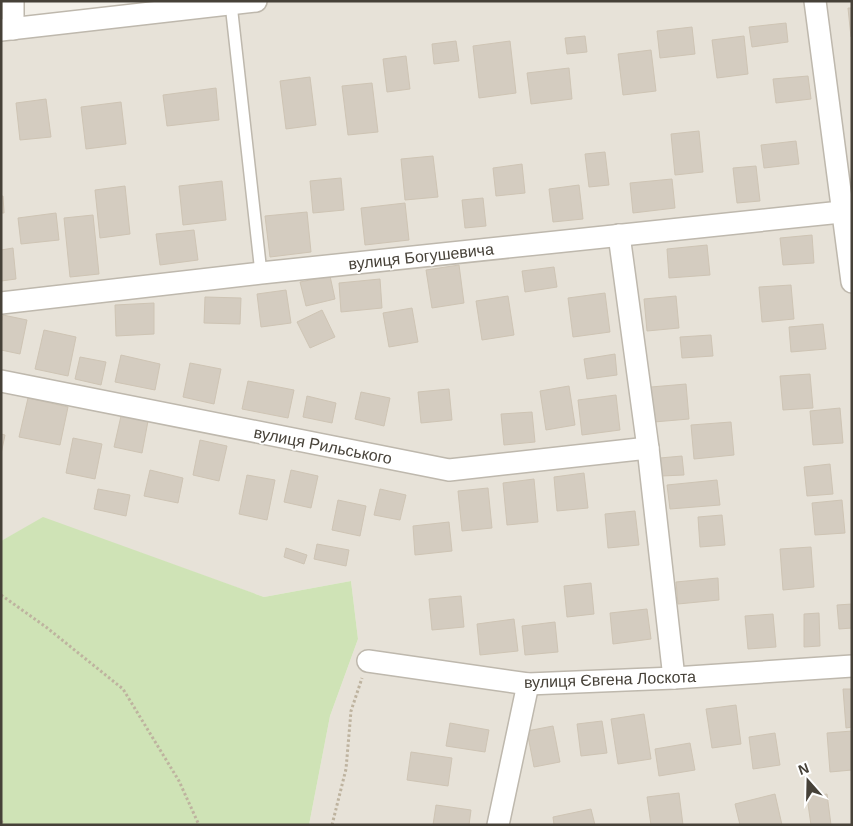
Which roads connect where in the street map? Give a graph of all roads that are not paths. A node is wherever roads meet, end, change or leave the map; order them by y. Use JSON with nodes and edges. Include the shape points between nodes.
{"nodes":[{"id":1,"x":13,"y":1,"type":"edge"},
{"id":2,"x":256,"y":1,"type":"edge"},
{"id":3,"x":815,"y":1,"type":"edge"},
{"id":4,"x":231,"y":4,"type":"junction"},
{"id":5,"x":7,"y":30,"type":"edge"},
{"id":6,"x":842,"y":212,"type":"junction"},
{"id":7,"x":619,"y":235,"type":"junction"},
{"id":8,"x":261,"y":272,"type":"junction"},
{"id":9,"x":852,"y":282,"type":"edge"},
{"id":10,"x":1,"y":303,"type":"edge"},
{"id":11,"x":1,"y":382,"type":"edge"},
{"id":12,"x":648,"y":448,"type":"junction"},
{"id":13,"x":368,"y":661,"type":"road end"},
{"id":14,"x":852,"y":666,"type":"edge"},
{"id":15,"x":674,"y":678,"type":"junction"},
{"id":16,"x":528,"y":684,"type":"junction"},
{"id":17,"x":498,"y":825,"type":"edge"}],
"edges":[{"from":1,"to":5,"type":"street"},
{"from":2,"to":4,"type":"street"},
{"from":3,"to":6,"type":"street"},
{"from":4,"to":5,"type":"street"},
{"from":4,"to":8,"type":"lane"},
{"from":6,"to":7,"type":"street","name":"вулиця Богушевича"},
{"from":6,"to":9,"type":"street"},
{"from":7,"to":8,"type":"street","name":"вулиця Богушевича"},
{"from":7,"to":12,"type":"street"},
{"from":8,"to":10,"type":"street","name":"вулиця Богушевича"},
{"from":11,"to":12,"type":"street","name":"вулиця Рильського","via":[[449,470]]},
{"from":12,"to":15,"type":"street"},
{"from":13,"to":16,"type":"street","name":"вулиця Євгена Лоскота"},
{"from":14,"to":15,"type":"street","name":"вулиця Євгена Лоскота"},
{"from":15,"to":16,"type":"street","name":"вулиця Євгена Лоскота"},
{"from":16,"to":17,"type":"street"}]}
